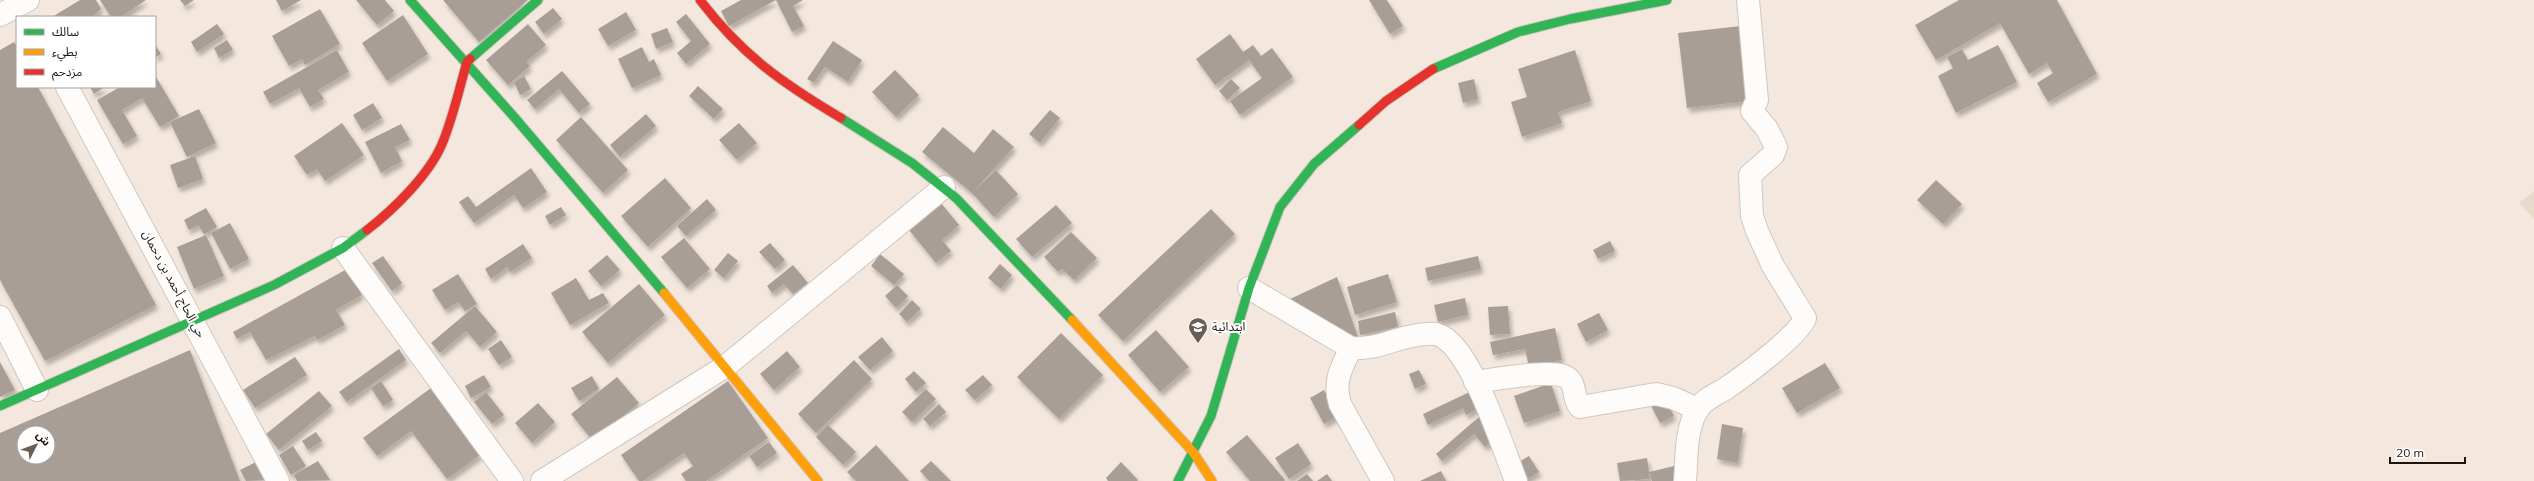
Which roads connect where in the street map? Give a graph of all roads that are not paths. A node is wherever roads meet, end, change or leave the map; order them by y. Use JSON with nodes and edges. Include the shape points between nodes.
{"nodes":[{"id":1,"x":410,"y":0,"type":"edge"},
{"id":2,"x":538,"y":0,"type":"edge"},
{"id":3,"x":700,"y":0,"type":"edge"},
{"id":4,"x":1666,"y":0,"type":"edge"},
{"id":5,"x":1748,"y":0,"type":"edge"},
{"id":6,"x":25,"y":5,"type":"edge"},
{"id":7,"x":0,"y":15,"type":"edge"},
{"id":8,"x":466,"y":62,"type":"junction"},
{"id":9,"x":68,"y":88,"type":"edge"},
{"id":10,"x":944,"y":187,"type":"junction"},
{"id":11,"x":343,"y":248,"type":"junction"},
{"id":12,"x":1249,"y":288,"type":"junction"},
{"id":13,"x":0,"y":317,"type":"edge"},
{"id":14,"x":194,"y":322,"type":"junction"},
{"id":15,"x":1351,"y":348,"type":"junction"},
{"id":16,"x":726,"y":366,"type":"junction"},
{"id":17,"x":1475,"y":382,"type":"junction"},
{"id":18,"x":37,"y":390,"type":"junction"},
{"id":19,"x":0,"y":406,"type":"edge"},
{"id":20,"x":1697,"y":409,"type":"junction"},
{"id":21,"x":1193,"y":452,"type":"junction"},
{"id":22,"x":278,"y":481,"type":"edge"},
{"id":23,"x":512,"y":481,"type":"edge"},
{"id":24,"x":542,"y":481,"type":"edge"},
{"id":25,"x":818,"y":481,"type":"edge"},
{"id":26,"x":1178,"y":481,"type":"edge"},
{"id":27,"x":1212,"y":481,"type":"edge"},
{"id":28,"x":1383,"y":481,"type":"edge"},
{"id":29,"x":1516,"y":481,"type":"edge"},
{"id":30,"x":1684,"y":481,"type":"edge"}],
"edges":[{"from":1,"to":8,"type":"street"},
{"from":2,"to":8,"type":"street"},
{"from":3,"to":10,"type":"street","via":[[732,40],[758,63]]},
{"from":4,"to":12,"type":"street","via":[[1518,32],[1428,71],[1386,101],[1314,164],[1280,207]]},
{"from":5,"to":20,"type":"street","via":[[1757,100],[1752,111],[1776,147],[1773,155],[1750,175],[1752,216],[1763,247],[1805,318],[1799,328],[1759,364]]},
{"from":6,"to":7,"type":"street"},
{"from":8,"to":11,"type":"street","via":[[448,126],[430,166],[383,218]]},
{"from":8,"to":16,"type":"street"},
{"from":9,"to":14,"type":"street","name":"حي الحاج أحمد بن دحمان"},
{"from":10,"to":16,"type":"street"},
{"from":10,"to":21,"type":"street","via":[[1022,267]]},
{"from":11,"to":14,"type":"street","via":[[274,286]]},
{"from":11,"to":23,"type":"street"},
{"from":12,"to":15,"type":"street"},
{"from":12,"to":21,"type":"street","via":[[1211,416]]},
{"from":13,"to":18,"type":"street"},
{"from":14,"to":18,"type":"street"},
{"from":14,"to":22,"type":"street","name":"حي الحاج أحمد بن دحمان"},
{"from":15,"to":17,"type":"street","via":[[1368,349],[1402,338],[1436,334],[1447,339],[1456,349]]},
{"from":15,"to":28,"type":"street","via":[[1338,376],[1337,394],[1340,404]]},
{"from":16,"to":24,"type":"street"},
{"from":16,"to":25,"type":"street"},
{"from":17,"to":20,"type":"street","via":[[1555,373],[1568,378],[1573,384],[1574,397],[1580,407],[1656,394]]},
{"from":17,"to":29,"type":"street","via":[[1496,425]]},
{"from":18,"to":19,"type":"street"},
{"from":20,"to":30,"type":"street","via":[[1689,435]]},
{"from":21,"to":26,"type":"street"},
{"from":21,"to":27,"type":"street"}]}
